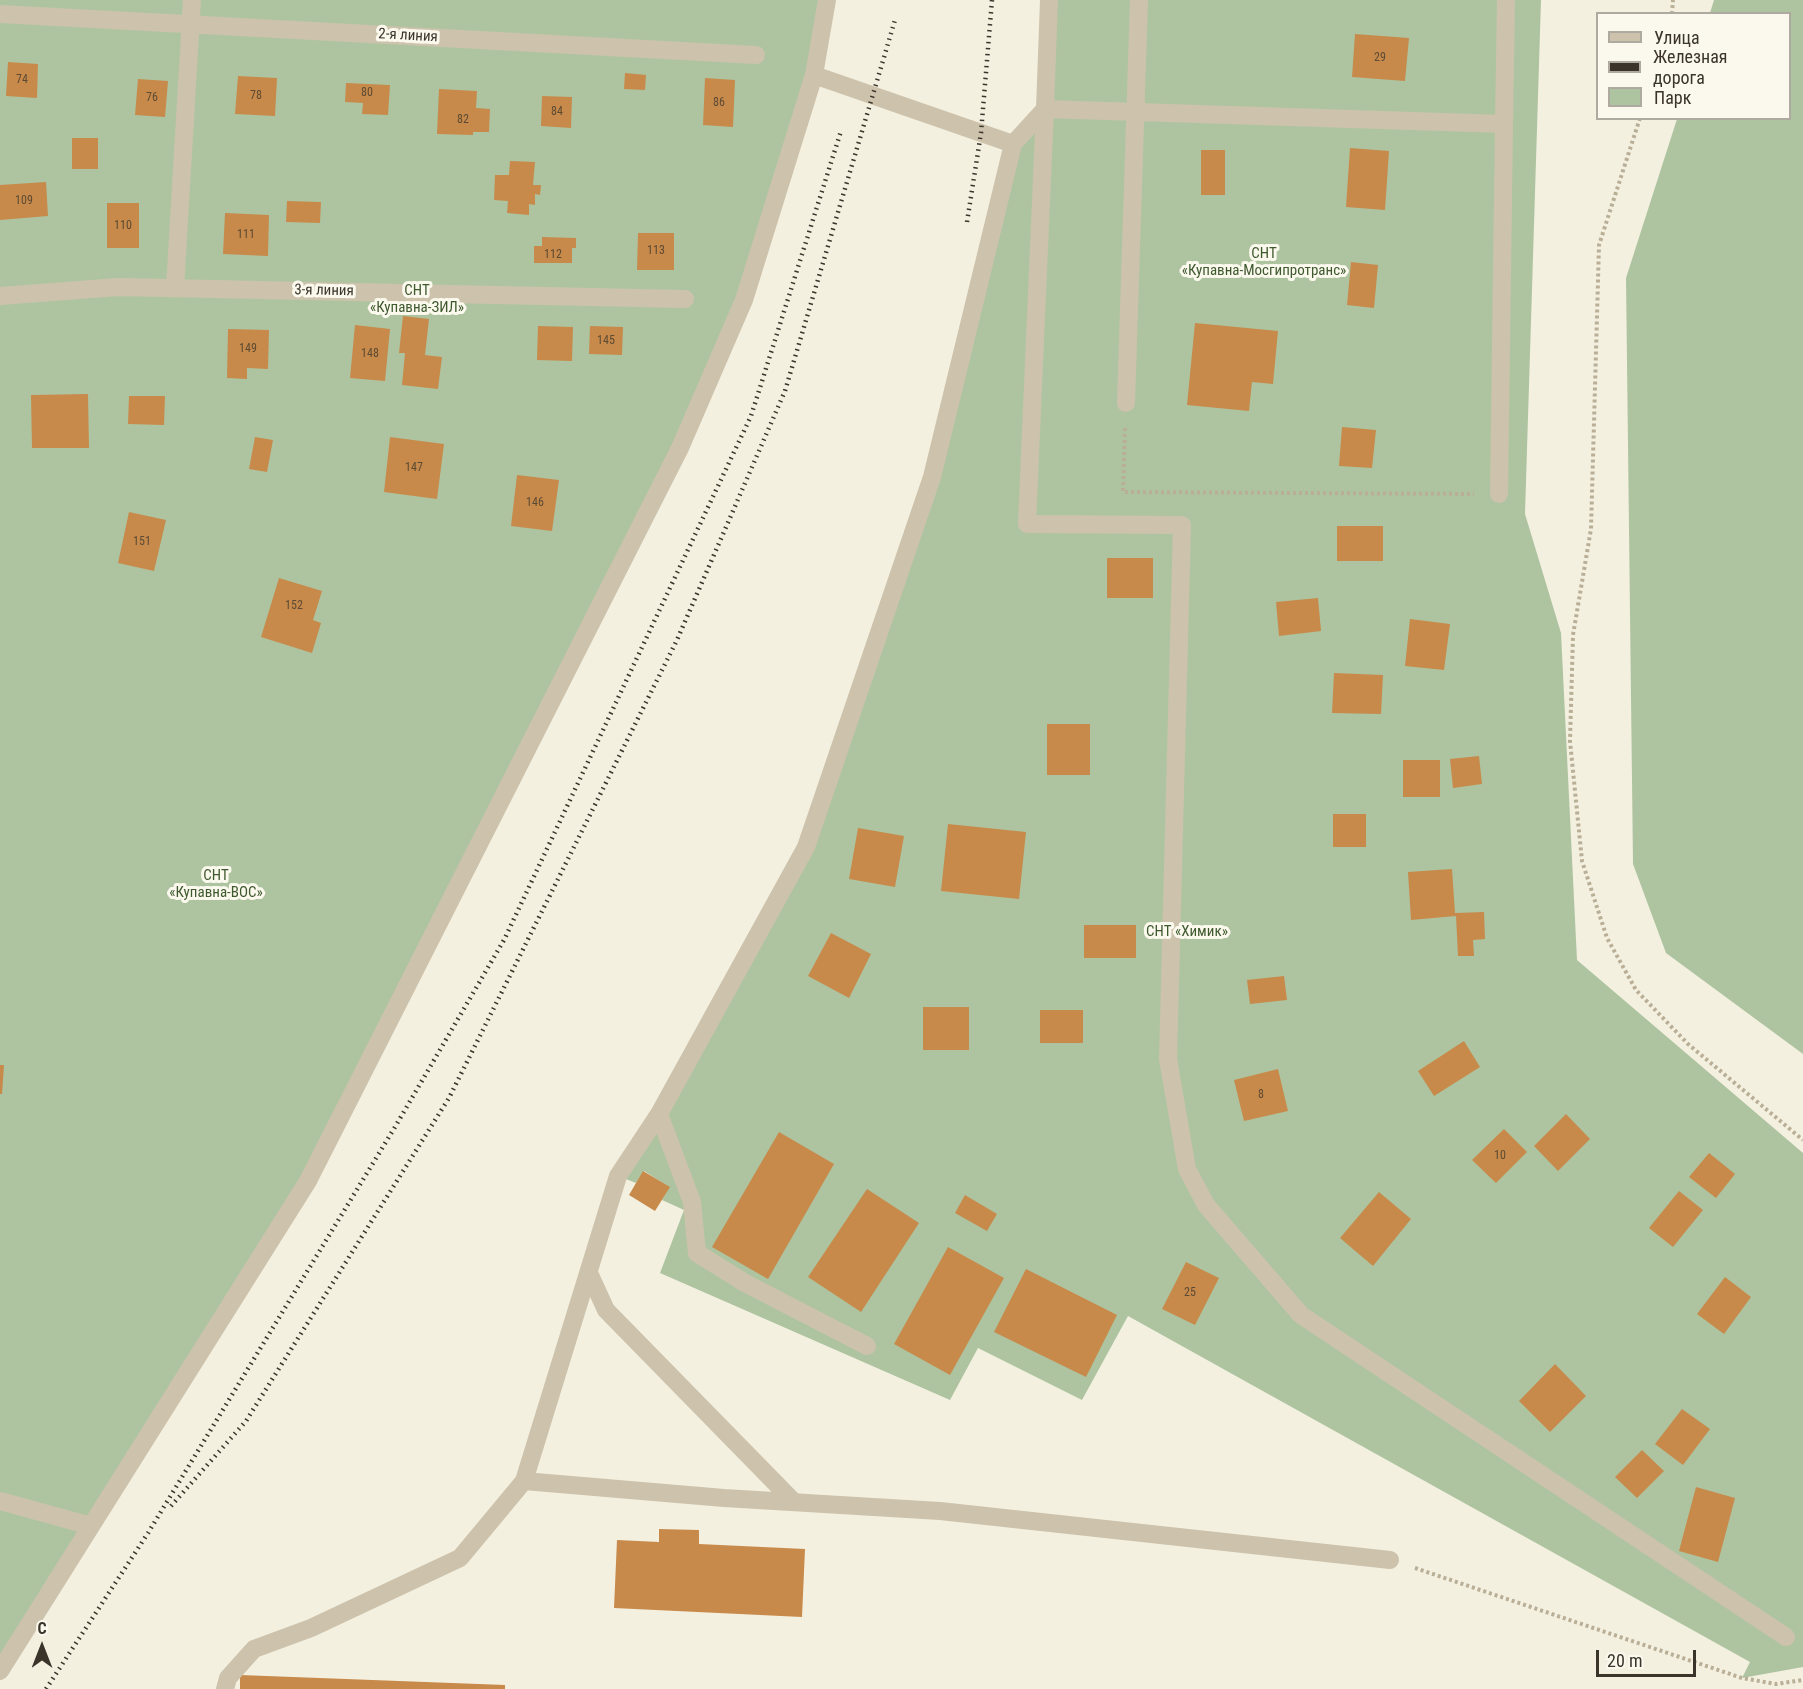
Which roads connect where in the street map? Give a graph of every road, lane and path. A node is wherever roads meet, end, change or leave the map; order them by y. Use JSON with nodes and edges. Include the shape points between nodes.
{"nodes":[{"id":1,"x":192,"y":0,"type":"edge"},
{"id":2,"x":827,"y":0,"type":"edge"},
{"id":3,"x":1049,"y":0,"type":"edge"},
{"id":4,"x":1139,"y":0,"type":"edge"},
{"id":5,"x":1506,"y":0,"type":"edge"},
{"id":6,"x":0,"y":14,"type":"edge"},
{"id":7,"x":190,"y":24,"type":"junction"},
{"id":8,"x":756,"y":55,"type":"dead end"},
{"id":9,"x":814,"y":75,"type":"junction"},
{"id":10,"x":1044,"y":109,"type":"junction"},
{"id":11,"x":1136,"y":112,"type":"junction"},
{"id":12,"x":1639,"y":120,"type":"edge"},
{"id":13,"x":1504,"y":124,"type":"junction"},
{"id":14,"x":1013,"y":144,"type":"junction"},
{"id":15,"x":175,"y":288,"type":"junction"},
{"id":16,"x":0,"y":296,"type":"edge"},
{"id":17,"x":685,"y":299,"type":"dead end"},
{"id":18,"x":1126,"y":403,"type":"joint"},
{"id":19,"x":1499,"y":494,"type":"joint"},
{"id":20,"x":659,"y":1114,"type":"junction"},
{"id":21,"x":1803,"y":1140,"type":"edge"},
{"id":22,"x":589,"y":1273,"type":"junction"},
{"id":23,"x":867,"y":1346,"type":"dead end"},
{"id":24,"x":524,"y":1481,"type":"junction"},
{"id":25,"x":0,"y":1501,"type":"edge"},
{"id":26,"x":794,"y":1502,"type":"junction"},
{"id":27,"x":91,"y":1526,"type":"junction"},
{"id":28,"x":1390,"y":1560,"type":"joint"},
{"id":29,"x":1786,"y":1637,"type":"dead end"},
{"id":30,"x":0,"y":1671,"type":"edge"},
{"id":31,"x":1803,"y":1680,"type":"edge"},
{"id":32,"x":225,"y":1689,"type":"edge"}],
"edges":[{"from":1,"to":7,"type":"street"},
{"from":2,"to":9,"type":"street"},
{"from":3,"to":10,"type":"street"},
{"from":4,"to":11,"type":"street"},
{"from":5,"to":13,"type":"street"},
{"from":6,"to":7,"type":"street","name":"2-я линия"},
{"from":7,"to":8,"type":"street","name":"2-я линия"},
{"from":7,"to":15,"type":"street"},
{"from":9,"to":14,"type":"street"},
{"from":9,"to":27,"type":"street","via":[[744,300],[680,448],[308,1181]]},
{"from":10,"to":11,"type":"street"},
{"from":10,"to":14,"type":"street"},
{"from":10,"to":29,"type":"street","via":[[1027,524],[1182,525],[1168,1059],[1187,1169],[1206,1205],[1301,1315]]},
{"from":11,"to":13,"type":"street"},
{"from":11,"to":18,"type":"street"},
{"from":12,"to":21,"type":"path","via":[[1599,245],[1591,529],[1573,635],[1570,717],[1582,861],[1607,938],[1636,990],[1688,1044]]},
{"from":13,"to":19,"type":"street"},
{"from":14,"to":20,"type":"street","via":[[932,477],[806,847]]},
{"from":15,"to":16,"type":"street","name":"3-я линия","via":[[118,287]]},
{"from":15,"to":17,"type":"street","name":"3-я линия"},
{"from":18,"to":19,"type":"path","via":[[1123,492]]},
{"from":20,"to":22,"type":"street","via":[[618,1176]]},
{"from":20,"to":23,"type":"street","via":[[692,1202],[697,1252],[745,1283]]},
{"from":22,"to":24,"type":"street"},
{"from":22,"to":26,"type":"street","via":[[606,1310]]},
{"from":24,"to":26,"type":"street"},
{"from":24,"to":32,"type":"street","via":[[460,1558],[311,1628],[254,1649],[228,1678]]},
{"from":25,"to":27,"type":"street"},
{"from":26,"to":28,"type":"street","via":[[940,1511]]},
{"from":27,"to":30,"type":"street"},
{"from":28,"to":31,"type":"path","via":[[1742,1678],[1776,1684]]}]}
